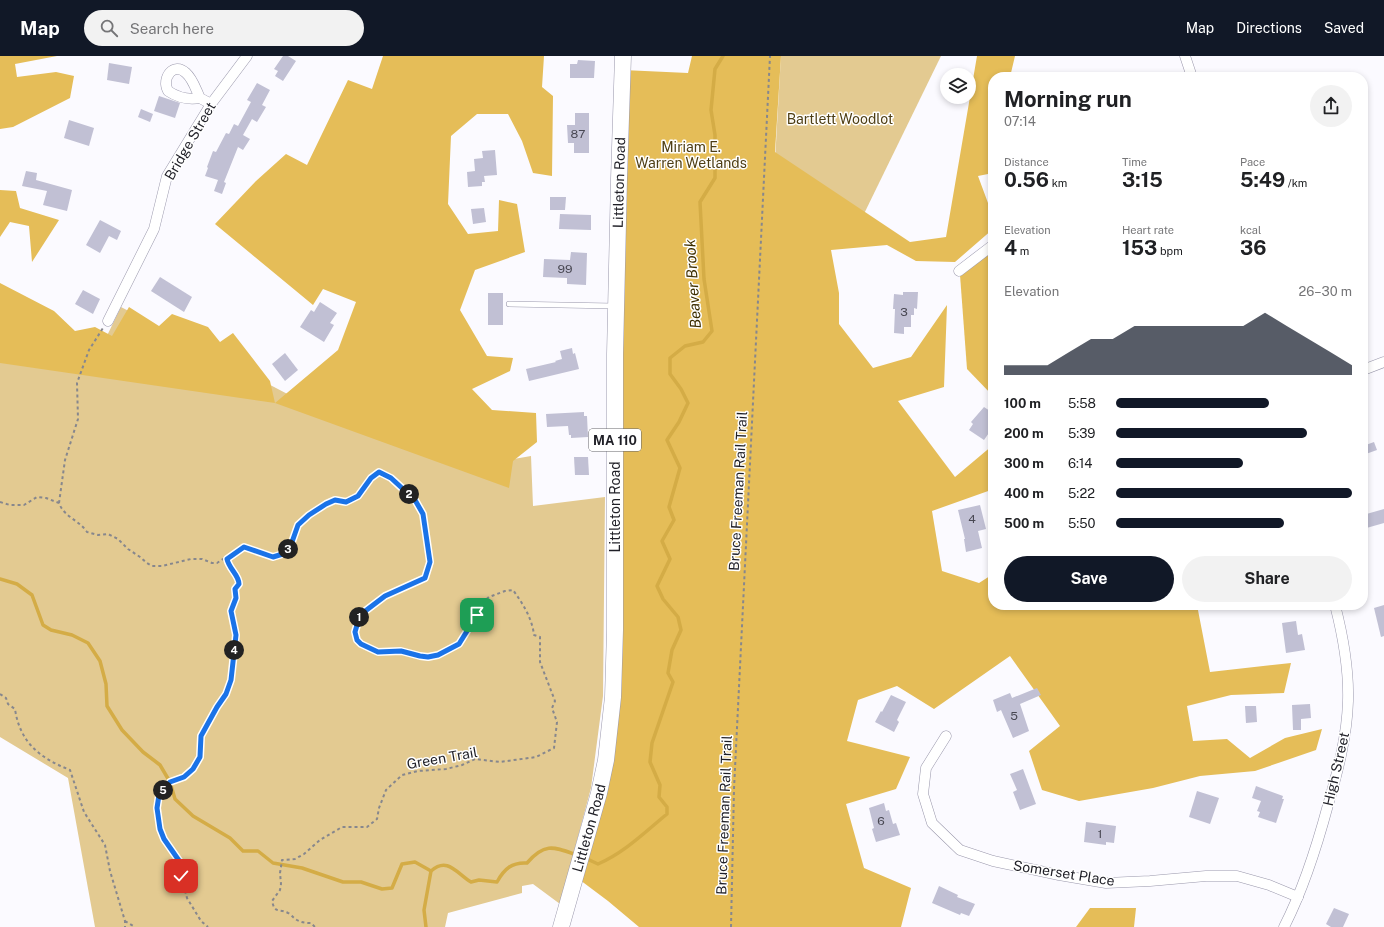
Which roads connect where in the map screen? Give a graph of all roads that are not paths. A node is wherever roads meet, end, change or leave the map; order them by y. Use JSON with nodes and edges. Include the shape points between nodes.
{"nodes":[{"id":1,"x":246,"y":56,"type":"edge"},
{"id":2,"x":623,"y":56,"type":"edge"},
{"id":3,"x":1185,"y":56,"type":"edge"},
{"id":4,"x":1190,"y":72,"type":"edge"},
{"id":5,"x":200,"y":98,"type":"dead end"},
{"id":6,"x":211,"y":104,"type":"junction"},
{"id":7,"x":988,"y":248,"type":"edge"},
{"id":8,"x":959,"y":271,"type":"dead end"},
{"id":9,"x":509,"y":304,"type":"dead end"},
{"id":10,"x":616,"y":306,"type":"junction"},
{"id":11,"x":108,"y":320,"type":"road end"},
{"id":12,"x":1384,"y":362,"type":"edge"},
{"id":13,"x":1368,"y":368,"type":"edge"},
{"id":14,"x":1336,"y":610,"type":"edge"},
{"id":15,"x":946,"y":736,"type":"dead end"},
{"id":16,"x":1298,"y":897,"type":"junction"},
{"id":17,"x":561,"y":927,"type":"edge"},
{"id":18,"x":1284,"y":927,"type":"edge"}],
"edges":[{"from":1,"to":6,"type":"street","name":"Bridge Street"},
{"from":2,"to":10,"type":"main road","name":"Littleton Road","number":"MA 110"},
{"from":3,"to":4,"type":"street"},
{"from":5,"to":6,"type":"street"},
{"from":6,"to":11,"type":"street","name":"Bridge Street","via":[[167,176],[154,229]]},
{"from":7,"to":8,"type":"street"},
{"from":9,"to":10,"type":"lane"},
{"from":10,"to":17,"type":"main road","name":"Littleton Road","number":"MA 110","via":[[613,697],[606,760],[592,823]]},
{"from":12,"to":13,"type":"street"},
{"from":14,"to":16,"type":"street","name":"High Street","via":[[1345,656],[1348,700],[1346,722],[1326,812]]},
{"from":15,"to":16,"type":"street","name":"Somerset Place","via":[[926,768],[923,794],[932,823],[960,850],[993,861],[1106,883],[1237,876]]},
{"from":16,"to":18,"type":"street","name":"High Street"}]}
